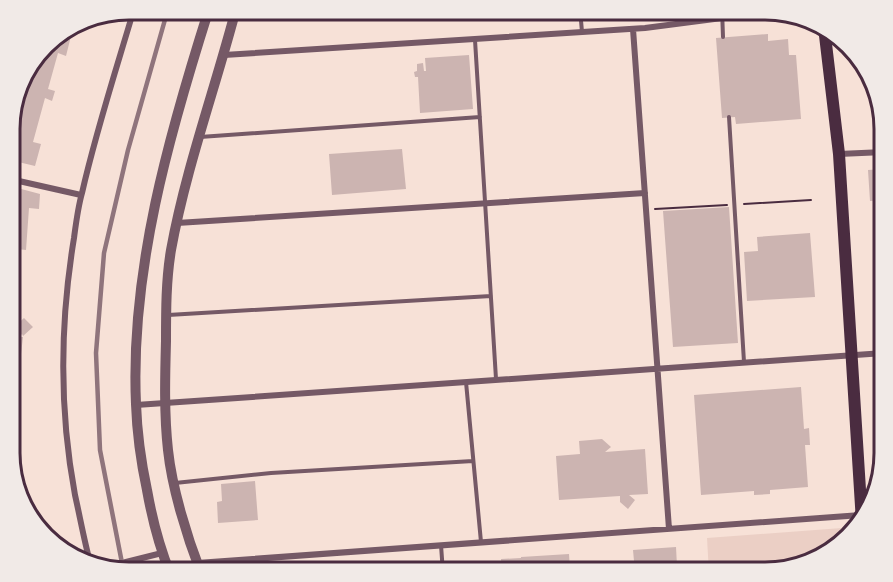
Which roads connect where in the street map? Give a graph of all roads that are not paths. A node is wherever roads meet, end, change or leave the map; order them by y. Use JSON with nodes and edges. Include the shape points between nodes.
{"nodes":[{"id":1,"x":131,"y":20,"type":"edge"},
{"id":2,"x":205,"y":20,"type":"edge"},
{"id":3,"x":233,"y":20,"type":"edge"},
{"id":4,"x":581,"y":20,"type":"edge"},
{"id":5,"x":706,"y":20,"type":"edge"},
{"id":6,"x":722,"y":20,"type":"edge"},
{"id":7,"x":633,"y":29,"type":"junction"},
{"id":8,"x":582,"y":32,"type":"junction"},
{"id":9,"x":723,"y":37,"type":"dead end"},
{"id":10,"x":825,"y":38,"type":"edge"},
{"id":11,"x":474,"y":39,"type":"junction"},
{"id":12,"x":224,"y":54,"type":"junction"},
{"id":13,"x":480,"y":117,"type":"junction"},
{"id":14,"x":729,"y":117,"type":"dead end"},
{"id":15,"x":200,"y":137,"type":"junction"},
{"id":16,"x":873,"y":152,"type":"edge"},
{"id":17,"x":839,"y":154,"type":"junction"},
{"id":18,"x":20,"y":181,"type":"edge"},
{"id":19,"x":645,"y":193,"type":"junction"},
{"id":20,"x":81,"y":195,"type":"junction"},
{"id":21,"x":485,"y":203,"type":"junction"},
{"id":22,"x":177,"y":223,"type":"junction"},
{"id":23,"x":491,"y":296,"type":"junction"},
{"id":24,"x":166,"y":315,"type":"junction"},
{"id":25,"x":873,"y":354,"type":"edge"},
{"id":26,"x":851,"y":355,"type":"junction"},
{"id":27,"x":744,"y":362,"type":"junction"},
{"id":28,"x":657,"y":368,"type":"junction"},
{"id":29,"x":496,"y":380,"type":"junction"},
{"id":30,"x":466,"y":382,"type":"junction"},
{"id":31,"x":166,"y":403,"type":"junction"},
{"id":32,"x":136,"y":405,"type":"junction"},
{"id":33,"x":473,"y":461,"type":"junction"},
{"id":34,"x":174,"y":483,"type":"junction"},
{"id":35,"x":861,"y":504,"type":"edge"},
{"id":36,"x":851,"y":520,"type":"edge"},
{"id":37,"x":669,"y":529,"type":"junction"},
{"id":38,"x":481,"y":542,"type":"junction"},
{"id":39,"x":441,"y":545,"type":"junction"},
{"id":40,"x":162,"y":553,"type":"junction"},
{"id":41,"x":88,"y":555,"type":"edge"},
{"id":42,"x":126,"y":562,"type":"edge"},
{"id":43,"x":166,"y":562,"type":"edge"},
{"id":44,"x":197,"y":562,"type":"edge"},
{"id":45,"x":262,"y":562,"type":"edge"},
{"id":46,"x":442,"y":562,"type":"edge"}],
"edges":[{"from":1,"to":20,"type":"street"},
{"from":2,"to":32,"type":"street","via":[[154,205],[138,321]]},
{"from":3,"to":12,"type":"street"},
{"from":4,"to":8,"type":"lane"},
{"from":5,"to":7,"type":"street"},
{"from":6,"to":9,"type":"lane"},
{"from":7,"to":8,"type":"street"},
{"from":7,"to":19,"type":"street"},
{"from":8,"to":11,"type":"street"},
{"from":10,"to":17,"type":"main road"},
{"from":11,"to":12,"type":"street"},
{"from":11,"to":13,"type":"lane"},
{"from":12,"to":15,"type":"street"},
{"from":13,"to":15,"type":"lane"},
{"from":13,"to":21,"type":"lane"},
{"from":14,"to":27,"type":"lane"},
{"from":15,"to":22,"type":"street"},
{"from":16,"to":17,"type":"street"},
{"from":17,"to":26,"type":"main road"},
{"from":18,"to":20,"type":"street"},
{"from":19,"to":21,"type":"street"},
{"from":19,"to":28,"type":"street"},
{"from":20,"to":41,"type":"street","via":[[64,319],[63,400],[69,462]]},
{"from":21,"to":22,"type":"street"},
{"from":21,"to":23,"type":"lane"},
{"from":22,"to":24,"type":"street"},
{"from":23,"to":24,"type":"lane"},
{"from":23,"to":29,"type":"lane"},
{"from":24,"to":31,"type":"street"},
{"from":25,"to":26,"type":"street"},
{"from":26,"to":27,"type":"street"},
{"from":26,"to":35,"type":"main road"},
{"from":27,"to":28,"type":"street"},
{"from":28,"to":29,"type":"street"},
{"from":28,"to":37,"type":"street"},
{"from":29,"to":30,"type":"street"},
{"from":30,"to":31,"type":"street"},
{"from":30,"to":33,"type":"lane"},
{"from":31,"to":32,"type":"street"},
{"from":31,"to":34,"type":"street"},
{"from":32,"to":40,"type":"street","via":[[140,455]]},
{"from":33,"to":34,"type":"lane"},
{"from":33,"to":38,"type":"lane"},
{"from":34,"to":44,"type":"street"},
{"from":36,"to":37,"type":"street"},
{"from":37,"to":38,"type":"street"},
{"from":38,"to":39,"type":"street"},
{"from":39,"to":45,"type":"street"},
{"from":39,"to":46,"type":"lane"},
{"from":40,"to":42,"type":"street"},
{"from":40,"to":43,"type":"street"}]}
